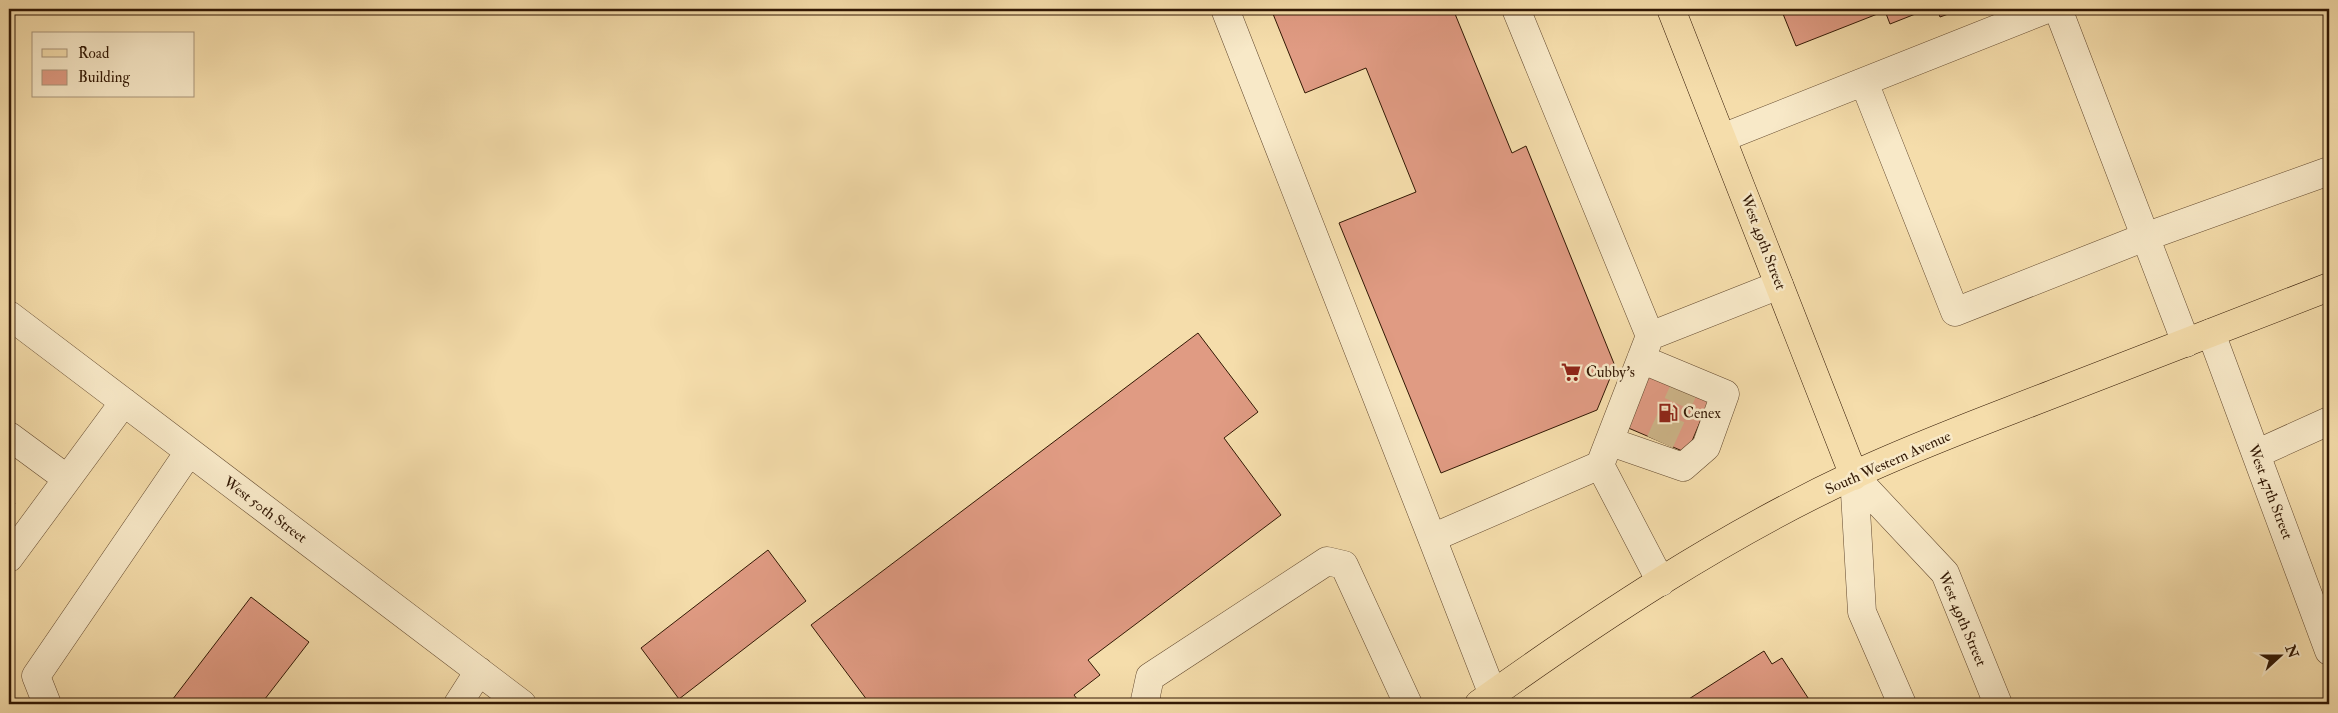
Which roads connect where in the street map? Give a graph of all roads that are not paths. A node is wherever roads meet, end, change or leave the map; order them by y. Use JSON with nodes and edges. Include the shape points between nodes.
{"nodes":[{"id":1,"x":1225,"y":9,"type":"edge"},
{"id":2,"x":1516,"y":9,"type":"edge"},
{"id":3,"x":1672,"y":9,"type":"edge"},
{"id":4,"x":2047,"y":9,"type":"edge"},
{"id":5,"x":2058,"y":9,"type":"edge"},
{"id":6,"x":1864,"y":82,"type":"junction"},
{"id":7,"x":1722,"y":138,"type":"junction"},
{"id":8,"x":2329,"y":171,"type":"edge"},
{"id":9,"x":2145,"y":237,"type":"junction"},
{"id":10,"x":1780,"y":285,"type":"junction"},
{"id":11,"x":2329,"y":287,"type":"edge"},
{"id":12,"x":9,"y":315,"type":"edge"},
{"id":13,"x":2211,"y":333,"type":"junction"},
{"id":14,"x":2186,"y":343,"type":"junction"},
{"id":15,"x":1646,"y":347,"type":"junction"},
{"id":16,"x":124,"y":402,"type":"junction"},
{"id":17,"x":2329,"y":421,"type":"edge"},
{"id":18,"x":9,"y":436,"type":"edge"},
{"id":19,"x":189,"y":452,"type":"junction"},
{"id":20,"x":1606,"y":453,"type":"junction"},
{"id":21,"x":2256,"y":454,"type":"junction"},
{"id":22,"x":1854,"y":476,"type":"junction"},
{"id":23,"x":66,"y":478,"type":"junction"},
{"id":24,"x":1432,"y":538,"type":"junction"},
{"id":25,"x":9,"y":558,"type":"edge"},
{"id":26,"x":1662,"y":582,"type":"junction"},
{"id":27,"x":2329,"y":650,"type":"edge"},
{"id":28,"x":478,"y":672,"type":"junction"},
{"id":29,"x":1486,"y":699,"type":"edge"},
{"id":30,"x":47,"y":704,"type":"edge"},
{"id":31,"x":458,"y":704,"type":"edge"},
{"id":32,"x":522,"y":704,"type":"edge"},
{"id":33,"x":1148,"y":704,"type":"edge"},
{"id":34,"x":1408,"y":704,"type":"edge"},
{"id":35,"x":1902,"y":704,"type":"edge"},
{"id":36,"x":1998,"y":704,"type":"edge"}],
"edges":[{"from":1,"to":24,"type":"street"},
{"from":2,"to":15,"type":"street"},
{"from":3,"to":7,"type":"main road","name":"West 49th Street"},
{"from":4,"to":6,"type":"street"},
{"from":5,"to":9,"type":"street"},
{"from":6,"to":7,"type":"street"},
{"from":6,"to":9,"type":"street","via":[[1955,312]]},
{"from":7,"to":10,"type":"main road","name":"West 49th Street"},
{"from":8,"to":9,"type":"street"},
{"from":9,"to":14,"type":"street"},
{"from":10,"to":15,"type":"street"},
{"from":10,"to":22,"type":"main road","name":"West 49th Street"},
{"from":11,"to":13,"type":"main road","name":"South Western Avenue"},
{"from":12,"to":16,"type":"street","name":"West 50th Street"},
{"from":13,"to":14,"type":"main road","name":"South Western Avenue"},
{"from":13,"to":21,"type":"street","name":"West 47th Street"},
{"from":14,"to":22,"type":"main road","name":"South Western Avenue","via":[[1950,434]]},
{"from":15,"to":20,"type":"street"},
{"from":15,"to":20,"type":"street","via":[[1687,383],[1725,394],[1706,447],[1683,467],[1657,450]]},
{"from":16,"to":19,"type":"street","name":"West 50th Street"},
{"from":16,"to":23,"type":"street"},
{"from":17,"to":21,"type":"street"},
{"from":18,"to":23,"type":"street"},
{"from":19,"to":28,"type":"street","name":"West 50th Street"},
{"from":19,"to":30,"type":"street","via":[[36,676]]},
{"from":20,"to":24,"type":"street"},
{"from":20,"to":26,"type":"street"},
{"from":21,"to":27,"type":"street","name":"West 47th Street"},
{"from":22,"to":26,"type":"main road","name":"South Western Avenue","via":[[1771,518]]},
{"from":22,"to":35,"type":"street","name":"West 49th Street","via":[[1862,612]]},
{"from":22,"to":36,"type":"street","name":"West 49th Street","via":[[1946,573]]},
{"from":23,"to":25,"type":"street"},
{"from":24,"to":29,"type":"street"},
{"from":26,"to":29,"type":"main road","name":"South Western Avenue","via":[[1602,618]]},
{"from":28,"to":31,"type":"street"},
{"from":28,"to":32,"type":"street","name":"West 50th Street"},
{"from":33,"to":34,"type":"street","via":[[1145,700],[1150,677],[1327,562],[1344,565]]}]}
